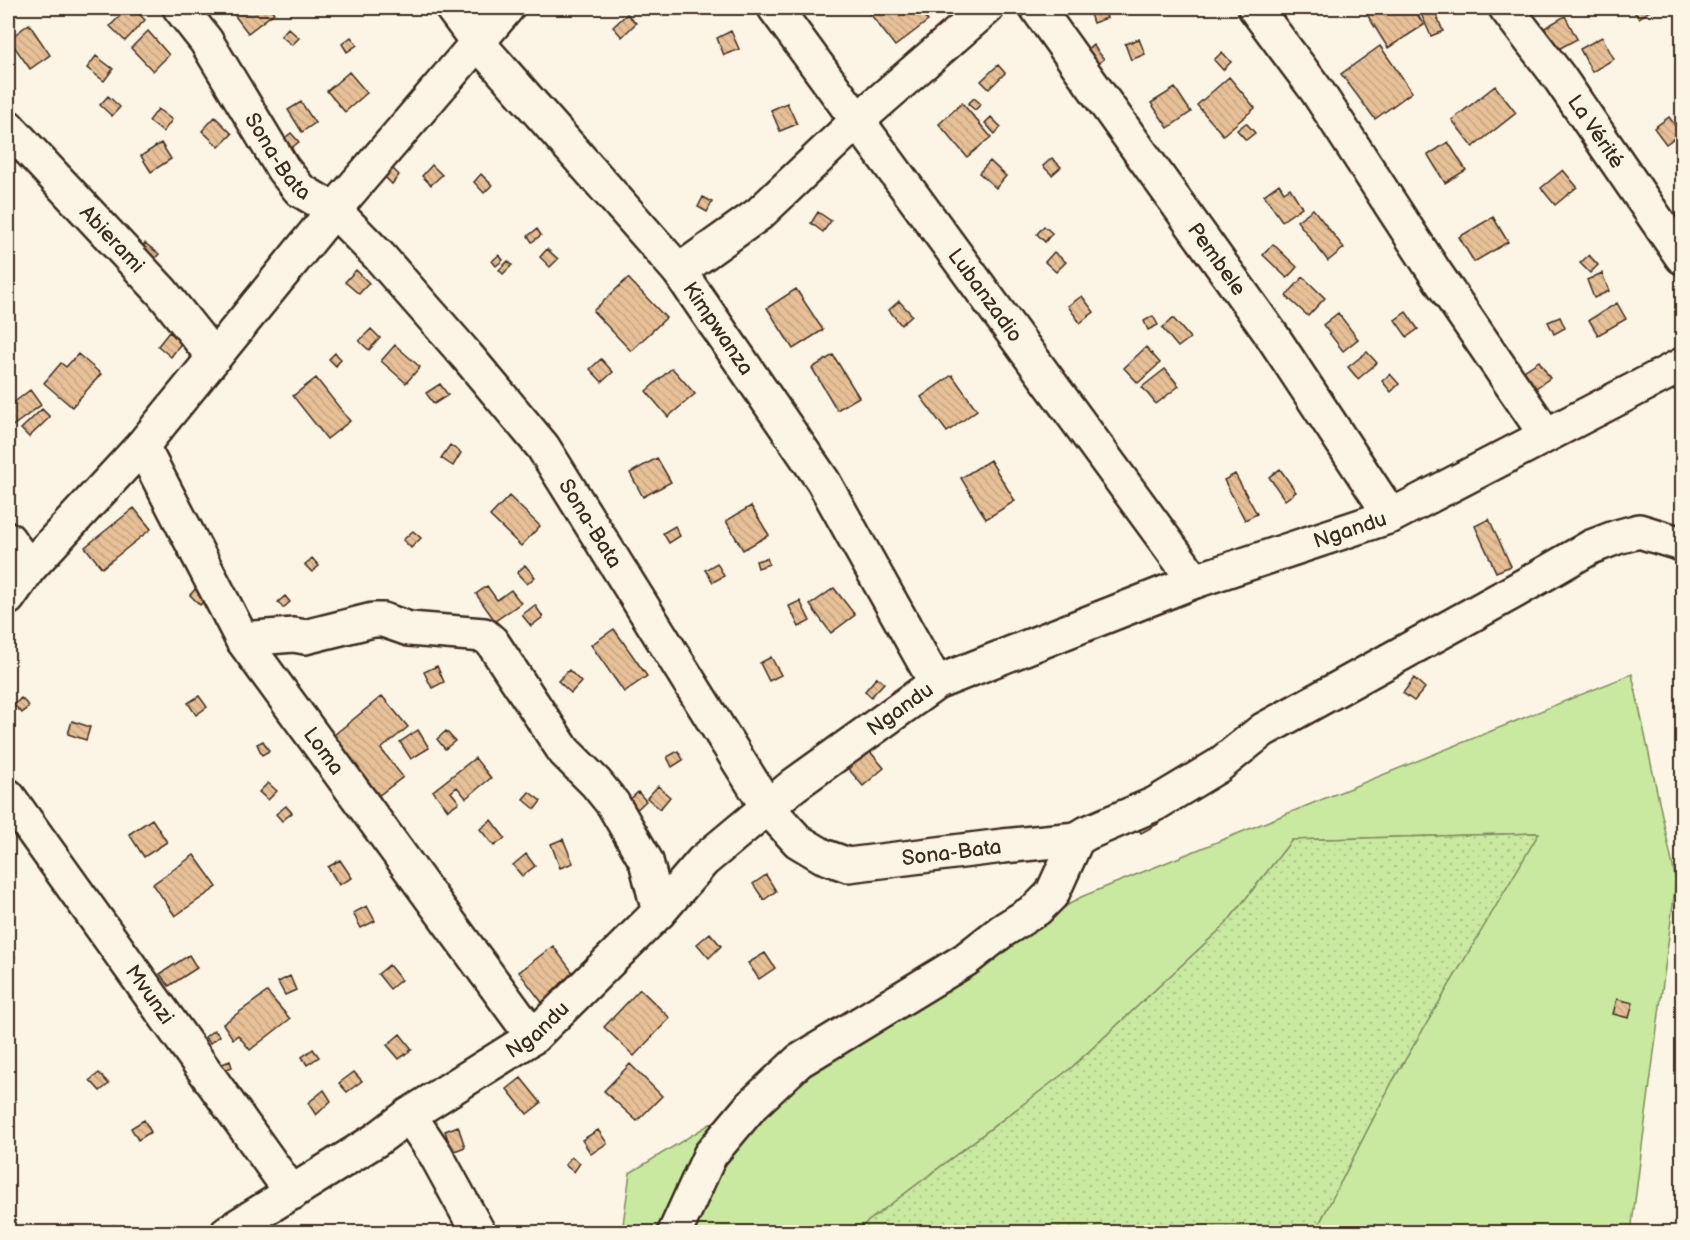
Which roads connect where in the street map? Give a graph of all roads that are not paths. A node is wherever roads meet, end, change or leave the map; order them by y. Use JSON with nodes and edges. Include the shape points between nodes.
{"nodes":[{"id":1,"x":180,"y":8,"type":"edge"},
{"id":2,"x":452,"y":8,"type":"edge"},
{"id":3,"x":507,"y":8,"type":"edge"},
{"id":4,"x":775,"y":8,"type":"edge"},
{"id":5,"x":987,"y":8,"type":"edge"},
{"id":6,"x":1037,"y":8,"type":"edge"},
{"id":7,"x":1255,"y":8,"type":"edge"},
{"id":8,"x":1506,"y":8,"type":"edge"},
{"id":9,"x":478,"y":43,"type":"junction"},
{"id":10,"x":857,"y":121,"type":"junction"},
{"id":11,"x":8,"y":127,"type":"edge"},
{"id":12,"x":334,"y":210,"type":"junction"},
{"id":13,"x":1683,"y":257,"type":"edge"},
{"id":14,"x":679,"y":271,"type":"junction"},
{"id":15,"x":213,"y":356,"type":"junction"},
{"id":16,"x":1683,"y":365,"type":"edge"},
{"id":17,"x":1546,"y":435,"type":"junction"},
{"id":18,"x":142,"y":446,"type":"junction"},
{"id":19,"x":1391,"y":516,"type":"junction"},
{"id":20,"x":8,"y":539,"type":"edge"},
{"id":21,"x":1683,"y":544,"type":"edge"},
{"id":22,"x":18,"y":568,"type":"edge"},
{"id":23,"x":1195,"y":581,"type":"junction"},
{"id":24,"x":8,"y":598,"type":"edge"},
{"id":25,"x":242,"y":639,"type":"junction"},
{"id":26,"x":936,"y":683,"type":"junction"},
{"id":27,"x":8,"y":796,"type":"edge"},
{"id":28,"x":768,"y":808,"type":"junction"},
{"id":29,"x":1077,"y":839,"type":"junction"},
{"id":30,"x":646,"y":861,"type":"junction"},
{"id":31,"x":703,"y":861,"type":"junction"},
{"id":32,"x":658,"y":912,"type":"junction"},
{"id":33,"x":533,"y":1037,"type":"junction"},
{"id":34,"x":409,"y":1115,"type":"junction"},
{"id":35,"x":292,"y":1193,"type":"junction"},
{"id":36,"x":228,"y":1233,"type":"edge"},
{"id":37,"x":478,"y":1233,"type":"edge"},
{"id":38,"x":675,"y":1233,"type":"edge"}],
"edges":[{"from":1,"to":12,"type":"street","name":"Sona-Bata","via":[[206,41],[283,169],[300,190]]},
{"from":2,"to":9,"type":"street","name":"Kimpwanza"},
{"from":3,"to":9,"type":"street"},
{"from":4,"to":10,"type":"street","name":"Lubanzadio"},
{"from":5,"to":10,"type":"street"},
{"from":6,"to":19,"type":"street","name":"Pembele","via":[[1273,337]]},
{"from":7,"to":17,"type":"street","via":[[1317,91]]},
{"from":8,"to":13,"type":"street","name":"La Vérité","via":[[1559,77]]},
{"from":9,"to":12,"type":"street"},
{"from":9,"to":14,"type":"street","name":"Kimpwanza"},
{"from":10,"to":14,"type":"street","via":[[759,214]]},
{"from":10,"to":23,"type":"street","name":"Lubanzadio"},
{"from":11,"to":15,"type":"street","name":"Abierami","via":[[162,292]]},
{"from":12,"to":15,"type":"street"},
{"from":12,"to":28,"type":"street","name":"Sona-Bata","via":[[380,257],[543,447]]},
{"from":14,"to":26,"type":"street","name":"Kimpwanza","via":[[823,481]]},
{"from":15,"to":18,"type":"street"},
{"from":16,"to":17,"type":"street","name":"Ngandu"},
{"from":17,"to":19,"type":"street","name":"Ngandu"},
{"from":18,"to":22,"type":"street"},
{"from":18,"to":25,"type":"street","name":"Loma"},
{"from":19,"to":23,"type":"street","name":"Ngandu"},
{"from":20,"to":22,"type":"street"},
{"from":21,"to":29,"type":"street","via":[[1639,531],[1591,548],[1263,730],[1218,766],[1155,804]]},
{"from":22,"to":24,"type":"street"},
{"from":23,"to":26,"type":"street","name":"Ngandu"},
{"from":25,"to":30,"type":"street","via":[[305,637],[373,620],[420,630],[484,635],[564,752],[613,804]]},
{"from":25,"to":33,"type":"street","name":"Loma"},
{"from":26,"to":28,"type":"street","name":"Ngandu"},
{"from":27,"to":35,"type":"street","name":"Mvunzi"},
{"from":28,"to":29,"type":"street","name":"Sona-Bata","via":[[798,841],[848,866]]},
{"from":28,"to":31,"type":"street","name":"Ngandu"},
{"from":29,"to":38,"type":"street","via":[[1052,894],[1037,909],[965,960],[800,1061],[752,1105],[710,1155]]},
{"from":30,"to":31,"type":"street"},
{"from":30,"to":32,"type":"street"},
{"from":31,"to":32,"type":"street","name":"Ngandu"},
{"from":32,"to":33,"type":"street","name":"Ngandu"},
{"from":33,"to":34,"type":"street","name":"Ngandu"},
{"from":34,"to":35,"type":"street","name":"Ngandu"},
{"from":34,"to":37,"type":"street","via":[[436,1155]]},
{"from":35,"to":36,"type":"street","name":"Ngandu"}]}
